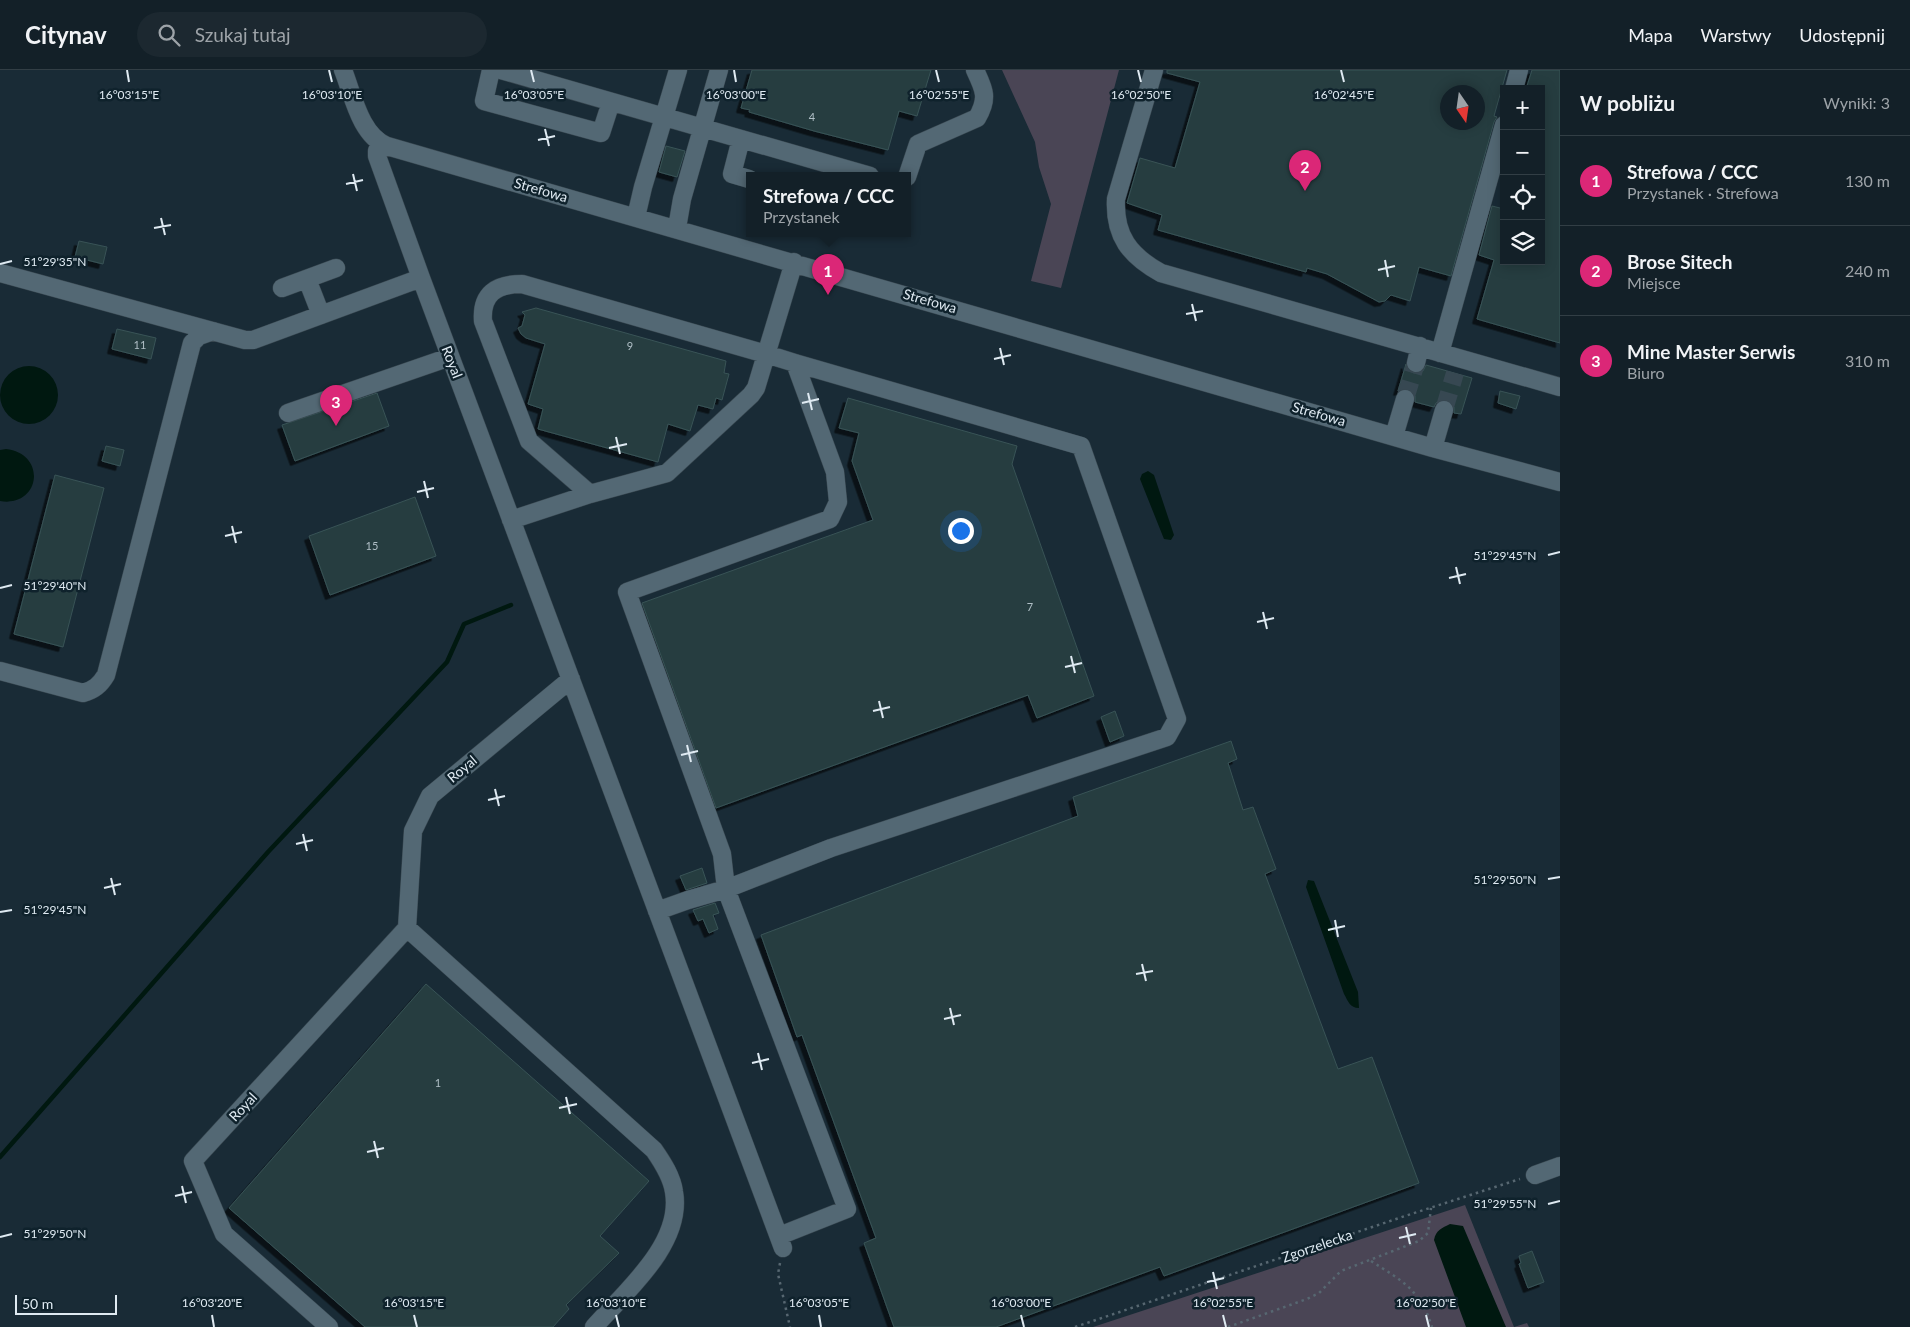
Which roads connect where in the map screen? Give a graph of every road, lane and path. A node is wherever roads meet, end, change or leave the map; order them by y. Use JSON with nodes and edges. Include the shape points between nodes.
{"nodes":[{"id":1,"x":343,"y":70,"type":"edge"},
{"id":2,"x":492,"y":70,"type":"edge"},
{"id":3,"x":501,"y":70,"type":"edge"},
{"id":4,"x":678,"y":70,"type":"edge"},
{"id":5,"x":719,"y":70,"type":"edge"},
{"id":6,"x":976,"y":70,"type":"edge"},
{"id":7,"x":1154,"y":70,"type":"edge"},
{"id":8,"x":1519,"y":70,"type":"edge"},
{"id":9,"x":1515,"y":85,"type":"edge"},
{"id":10,"x":611,"y":102,"type":"junction"},
{"id":11,"x":664,"y":117,"type":"junction"},
{"id":12,"x":703,"y":128,"type":"junction"},
{"id":13,"x":1503,"y":130,"type":"edge"},
{"id":14,"x":742,"y":139,"type":"junction"},
{"id":15,"x":380,"y":143,"type":"junction"},
{"id":16,"x":856,"y":172,"type":"edge"},
{"id":17,"x":909,"y":172,"type":"edge"},
{"id":18,"x":746,"y":178,"type":"edge"},
{"id":19,"x":636,"y":217,"type":"junction"},
{"id":20,"x":676,"y":228,"type":"junction"},
{"id":21,"x":794,"y":262,"type":"junction"},
{"id":22,"x":336,"y":268,"type":"dead end"},
{"id":23,"x":0,"y":273,"type":"edge"},
{"id":24,"x":421,"y":278,"type":"junction"},
{"id":25,"x":306,"y":279,"type":"junction"},
{"id":26,"x":282,"y":288,"type":"dead end"},
{"id":27,"x":321,"y":315,"type":"junction"},
{"id":28,"x":213,"y":331,"type":"junction"},
{"id":29,"x":1440,"y":353,"type":"junction"},
{"id":30,"x":766,"y":354,"type":"junction"},
{"id":31,"x":450,"y":357,"type":"junction"},
{"id":32,"x":795,"y":363,"type":"junction"},
{"id":33,"x":1560,"y":387,"type":"edge"},
{"id":34,"x":1404,"y":399,"type":"tunnel mouth"},
{"id":35,"x":1444,"y":410,"type":"tunnel mouth"},
{"id":36,"x":288,"y":413,"type":"dead end"},
{"id":37,"x":1394,"y":436,"type":"junction"},
{"id":38,"x":1433,"y":448,"type":"junction"},
{"id":39,"x":1560,"y":482,"type":"edge"},
{"id":40,"x":590,"y":494,"type":"junction"},
{"id":41,"x":511,"y":520,"type":"junction"},
{"id":42,"x":0,"y":671,"type":"edge"},
{"id":43,"x":571,"y":679,"type":"junction"},
{"id":44,"x":726,"y":888,"type":"junction"},
{"id":45,"x":658,"y":911,"type":"junction"},
{"id":46,"x":407,"y":928,"type":"junction"},
{"id":47,"x":1560,"y":1166,"type":"edge"},
{"id":48,"x":1535,"y":1175,"type":"joint"},
{"id":49,"x":1431,"y":1208,"type":"junction"},
{"id":50,"x":781,"y":1242,"type":"junction"},
{"id":51,"x":1370,"y":1260,"type":"junction"},
{"id":52,"x":329,"y":1327,"type":"edge"},
{"id":53,"x":594,"y":1327,"type":"edge"},
{"id":54,"x":790,"y":1327,"type":"edge"},
{"id":55,"x":1076,"y":1327,"type":"edge"},
{"id":56,"x":1228,"y":1327,"type":"edge"},
{"id":57,"x":1432,"y":1327,"type":"edge"}],
"edges":[{"from":1,"to":15,"type":"street","via":[[364,126]]},
{"from":2,"to":10,"type":"street","via":[[484,101],[601,133]]},
{"from":3,"to":10,"type":"street"},
{"from":4,"to":11,"type":"street"},
{"from":5,"to":12,"type":"street"},
{"from":6,"to":17,"type":"street","via":[[985,99],[977,118],[918,144]]},
{"from":7,"to":29,"type":"street","via":[[1116,199],[1119,231],[1137,258],[1161,273],[1418,354]]},
{"from":8,"to":9,"type":"street"},
{"from":10,"to":11,"type":"street"},
{"from":11,"to":12,"type":"street"},
{"from":11,"to":19,"type":"street"},
{"from":12,"to":14,"type":"street"},
{"from":12,"to":20,"type":"street"},
{"from":13,"to":29,"type":"street"},
{"from":14,"to":16,"type":"street"},
{"from":14,"to":18,"type":"street","via":[[732,174]]},
{"from":15,"to":19,"type":"street","name":"Strefowa"},
{"from":15,"to":24,"type":"street","name":"Royal","via":[[377,156]]},
{"from":19,"to":20,"type":"street","name":"Strefowa"},
{"from":20,"to":21,"type":"street","name":"Strefowa"},
{"from":21,"to":30,"type":"street"},
{"from":21,"to":37,"type":"street","name":"Strefowa"},
{"from":22,"to":25,"type":"street"},
{"from":23,"to":28,"type":"street"},
{"from":24,"to":27,"type":"street"},
{"from":24,"to":31,"type":"street","name":"Royal"},
{"from":25,"to":26,"type":"street"},
{"from":25,"to":27,"type":"street"},
{"from":27,"to":28,"type":"street","via":[[253,340]]},
{"from":28,"to":42,"type":"street","via":[[200,336],[192,344],[106,676],[100,685],[83,693]]},
{"from":29,"to":33,"type":"street","via":[[1457,365]]},
{"from":30,"to":32,"type":"street"},
{"from":30,"to":40,"type":"street","via":[[751,395],[667,473]]},
{"from":30,"to":40,"type":"street","via":[[522,284],[509,284],[494,291],[486,300],[483,321],[529,441]]},
{"from":31,"to":36,"type":"street"},
{"from":31,"to":41,"type":"street","name":"Royal"},
{"from":32,"to":44,"type":"street","via":[[835,472],[838,502],[830,519],[627,592],[722,854]]},
{"from":32,"to":44,"type":"street","via":[[1081,446],[1177,719],[1167,737],[831,848]]},
{"from":34,"to":37,"type":"street"},
{"from":35,"to":38,"type":"street"},
{"from":37,"to":38,"type":"street","name":"Strefowa"},
{"from":38,"to":39,"type":"street","name":"Strefowa"},
{"from":40,"to":41,"type":"street"},
{"from":41,"to":43,"type":"street","name":"Royal"},
{"from":43,"to":45,"type":"street"},
{"from":43,"to":46,"type":"street","name":"Royal","via":[[430,796],[413,831]]},
{"from":44,"to":45,"type":"street"},
{"from":44,"to":50,"type":"street","via":[[847,1209]]},
{"from":45,"to":50,"type":"street"},
{"from":46,"to":52,"type":"street","name":"Royal","via":[[193,1161],[224,1234]]},
{"from":46,"to":53,"type":"street","via":[[654,1150],[666,1168],[674,1192],[674,1219],[664,1245]]},
{"from":47,"to":48,"type":"street"},
{"from":48,"to":49,"type":"path","name":"Zgorzelecka"},
{"from":49,"to":51,"type":"path","via":[[1430,1227],[1425,1238]]},
{"from":49,"to":55,"type":"path","name":"Zgorzelecka"},
{"from":50,"to":54,"type":"path","via":[[778,1274]]},
{"from":51,"to":56,"type":"path","via":[[1341,1271],[1319,1293],[1307,1299]]},
{"from":51,"to":57,"type":"path","via":[[1413,1289],[1426,1309]]}]}
